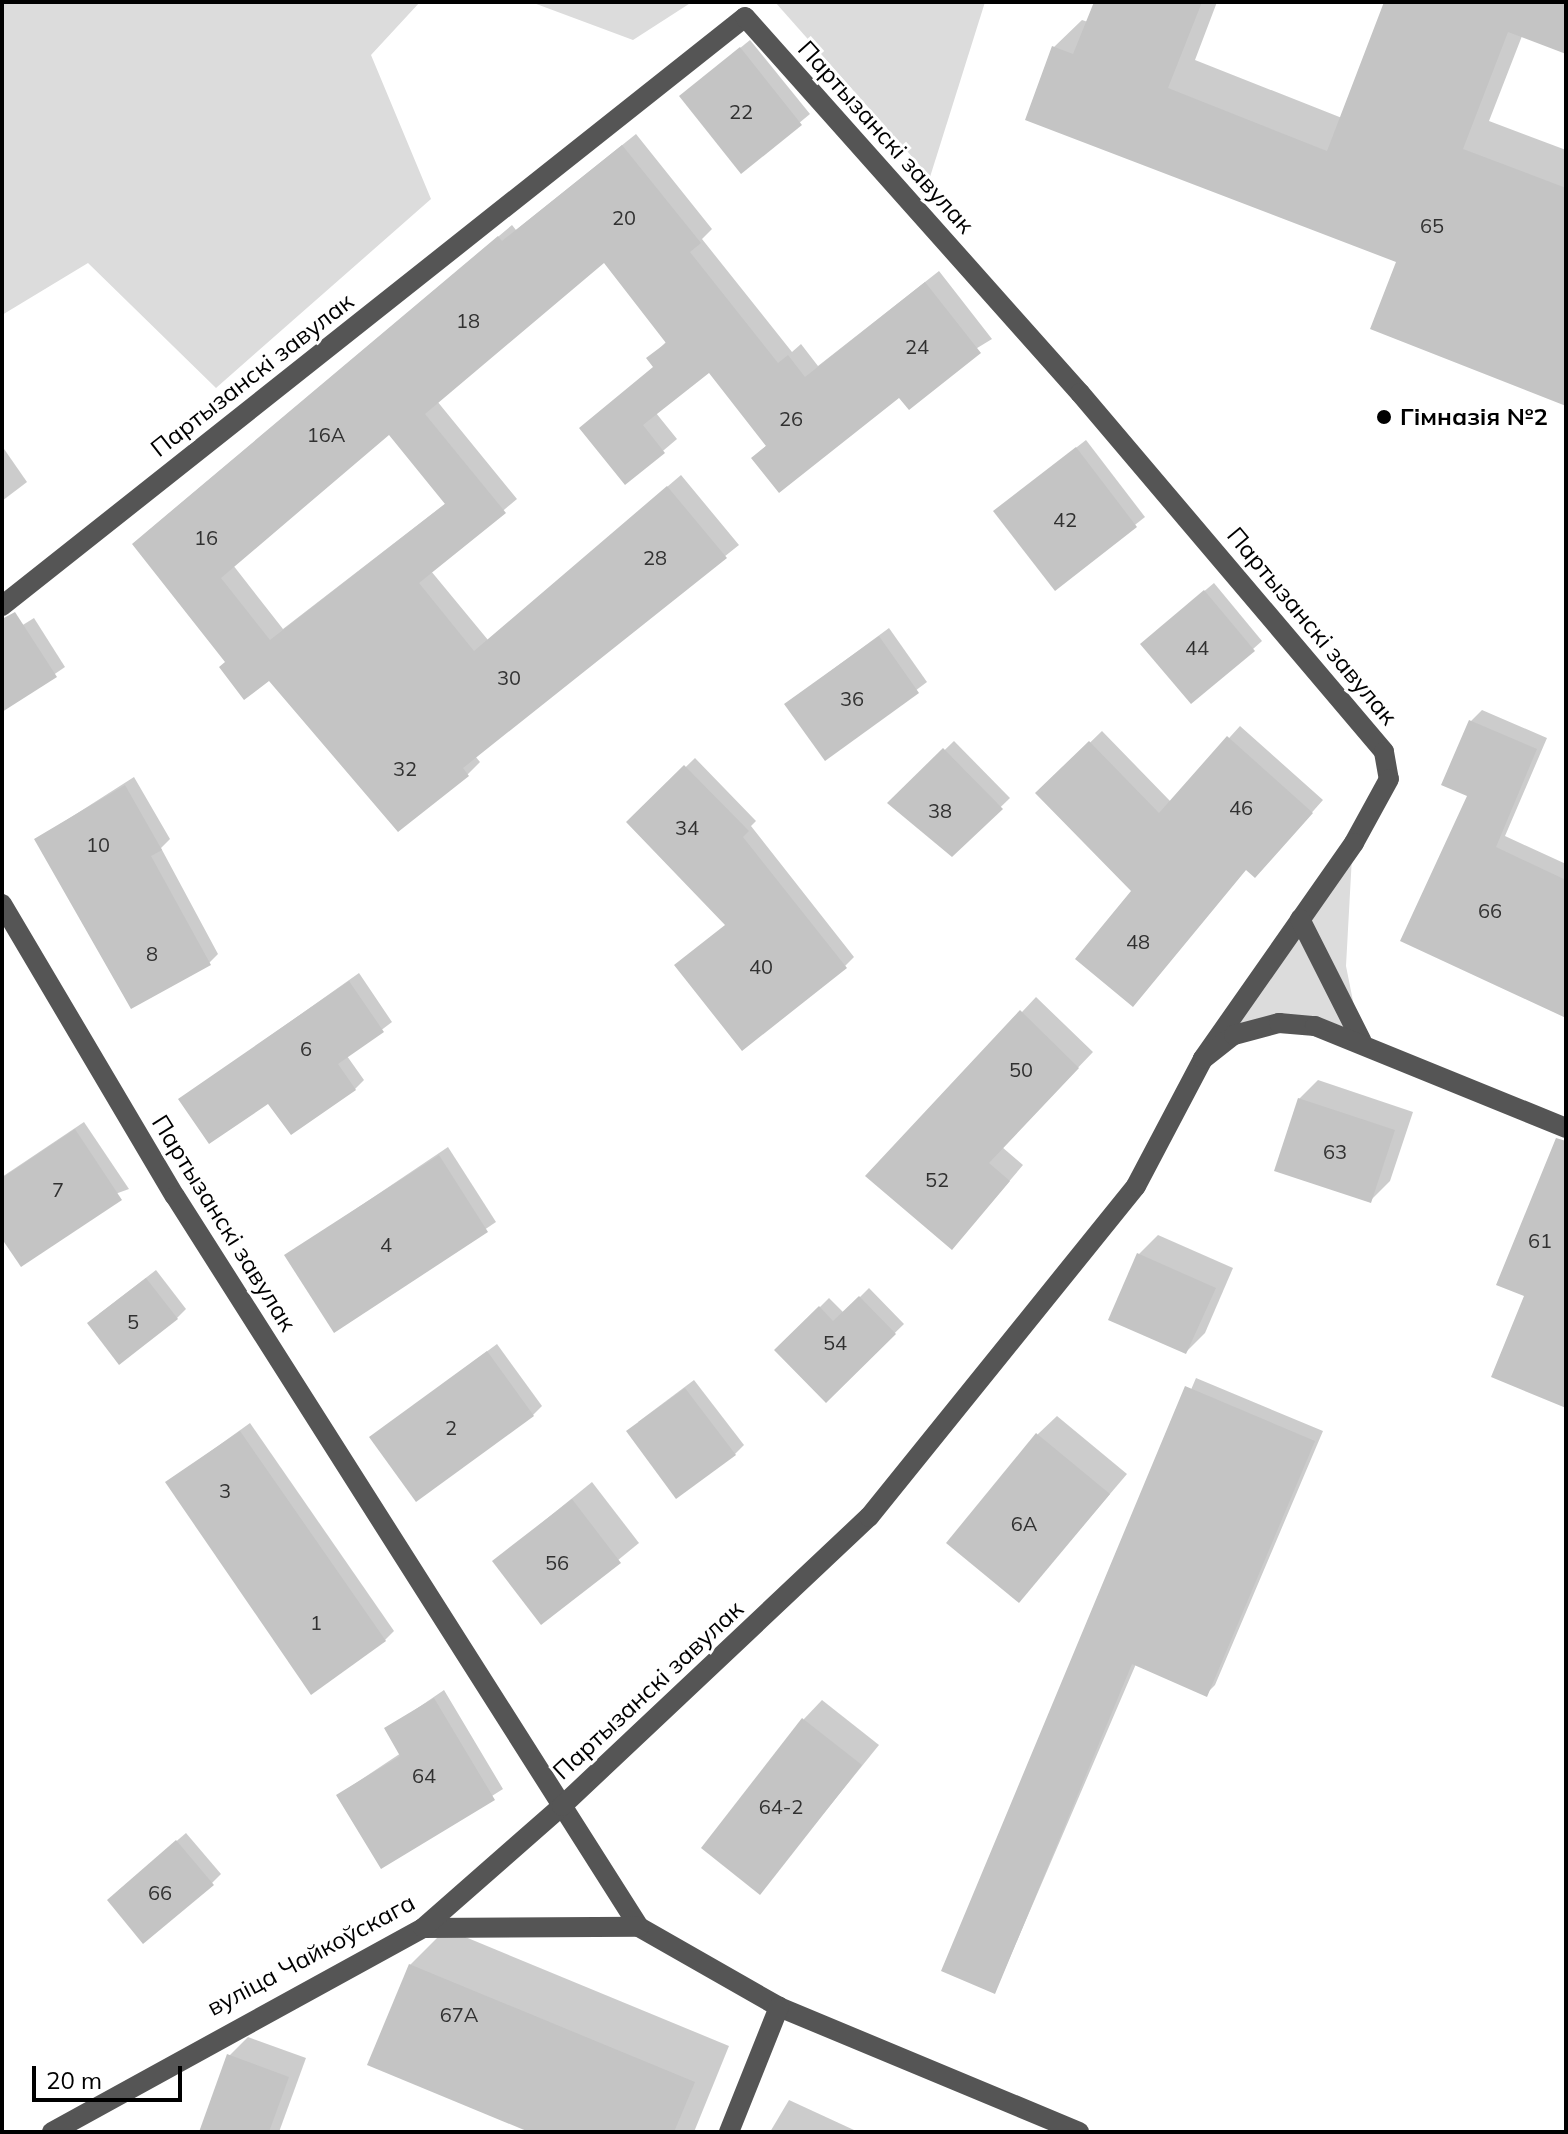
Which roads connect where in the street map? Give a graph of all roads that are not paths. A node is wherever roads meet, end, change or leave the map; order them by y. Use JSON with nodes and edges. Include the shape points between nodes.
{"nodes":[{"id":1,"x":2,"y":606,"type":"edge"},
{"id":2,"x":2,"y":904,"type":"edge"},
{"id":3,"x":1300,"y":919,"type":"junction"},
{"id":4,"x":1361,"y":1040,"type":"junction"},
{"id":5,"x":1203,"y":1059,"type":"junction"},
{"id":6,"x":1566,"y":1128,"type":"edge"},
{"id":7,"x":562,"y":1806,"type":"junction"},
{"id":8,"x":639,"y":1927,"type":"junction"},
{"id":9,"x":423,"y":1928,"type":"junction"},
{"id":10,"x":779,"y":2007,"type":"junction"},
{"id":11,"x":52,"y":2132,"type":"edge"},
{"id":12,"x":729,"y":2132,"type":"edge"},
{"id":13,"x":1079,"y":2132,"type":"edge"}],
"edges":[{"from":1,"to":3,"type":"street","name":"Партызанскі завулак","via":[[745,17],[1080,393],[1384,752],[1389,779],[1354,843]]},
{"from":2,"to":7,"type":"street","name":"Партызанскі завулак","via":[[175,1196]]},
{"from":3,"to":4,"type":"street"},
{"from":3,"to":5,"type":"street"},
{"from":4,"to":5,"type":"street","name":"Партызанскі завулак","via":[[1279,1023],[1234,1035]]},
{"from":4,"to":6,"type":"street","name":"Партызанскі завулак"},
{"from":5,"to":7,"type":"street","name":"Партызанскі завулак","via":[[1136,1186],[964,1407],[869,1517]]},
{"from":7,"to":8,"type":"street"},
{"from":7,"to":9,"type":"street","name":"вуліца Чайкоўскага"},
{"from":8,"to":9,"type":"street"},
{"from":8,"to":10,"type":"street"},
{"from":9,"to":11,"type":"street","name":"вуліца Чайкоўскага"},
{"from":10,"to":12,"type":"street"},
{"from":10,"to":13,"type":"street"}]}
